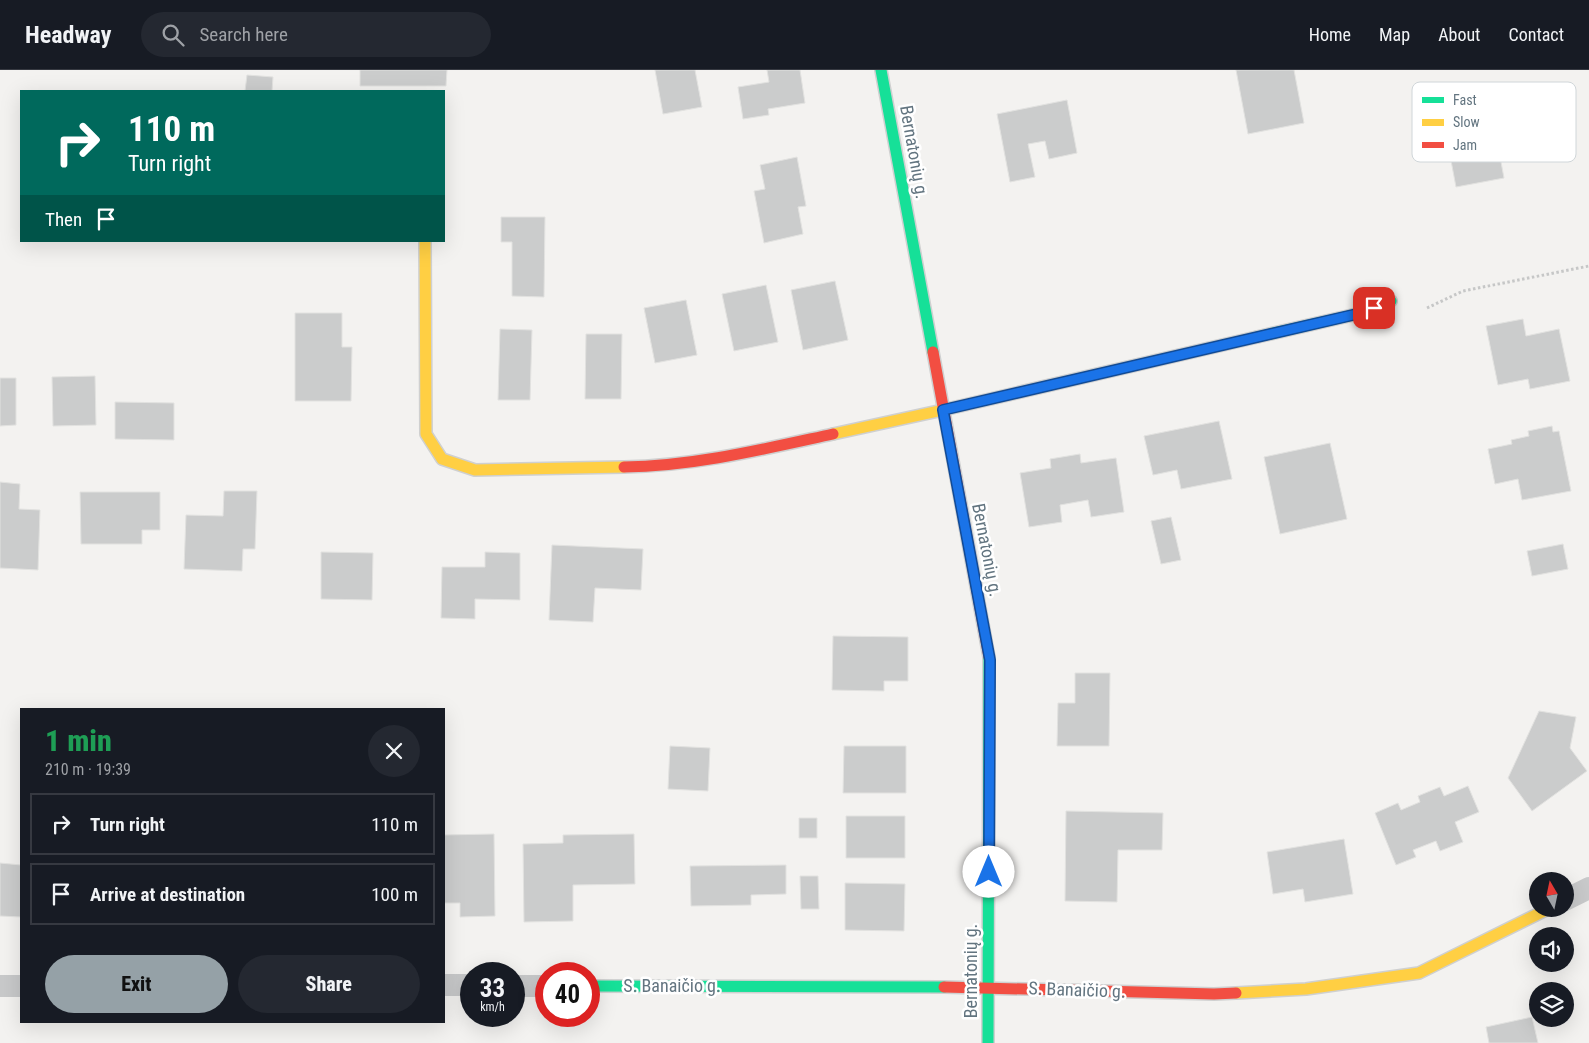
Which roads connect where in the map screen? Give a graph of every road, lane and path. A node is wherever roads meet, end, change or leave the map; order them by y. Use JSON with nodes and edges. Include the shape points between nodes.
{"nodes":[{"id":1,"x":881,"y":70,"type":"edge"},
{"id":2,"x":425,"y":242,"type":"edge"},
{"id":3,"x":1589,"y":266,"type":"edge"},
{"id":4,"x":1391,"y":301,"type":"dead end"},
{"id":5,"x":1428,"y":308,"type":"dead end"},
{"id":6,"x":943,"y":410,"type":"junction"},
{"id":7,"x":1589,"y":888,"type":"edge"},
{"id":8,"x":1574,"y":896,"type":"edge"},
{"id":9,"x":1530,"y":918,"type":"edge"},
{"id":10,"x":445,"y":985,"type":"edge"},
{"id":11,"x":460,"y":985,"type":"edge"},
{"id":12,"x":0,"y":986,"type":"edge"},
{"id":13,"x":20,"y":986,"type":"edge"},
{"id":14,"x":600,"y":986,"type":"edge"},
{"id":15,"x":989,"y":988,"type":"junction"},
{"id":16,"x":988,"y":1043,"type":"edge"}],
"edges":[{"from":1,"to":6,"type":"street","name":"Bernatonių g."},
{"from":2,"to":6,"type":"street","via":[[426,434],[442,460],[475,470],[646,467],[711,460]]},
{"from":3,"to":5,"type":"path","via":[[1463,291]]},
{"from":4,"to":6,"type":"street","via":[[1357,314]]},
{"from":6,"to":15,"type":"street","name":"Bernatonių g.","via":[[990,660]]},
{"from":7,"to":8,"type":"street"},
{"from":9,"to":15,"type":"street","name":"S. Banaičio g.","via":[[1419,973],[1353,983],[1214,994]]},
{"from":10,"to":11,"type":"street"},
{"from":12,"to":13,"type":"street"},
{"from":14,"to":15,"type":"street","name":"S. Banaičio g."},
{"from":15,"to":16,"type":"street","name":"Bernatonių g."}]}
